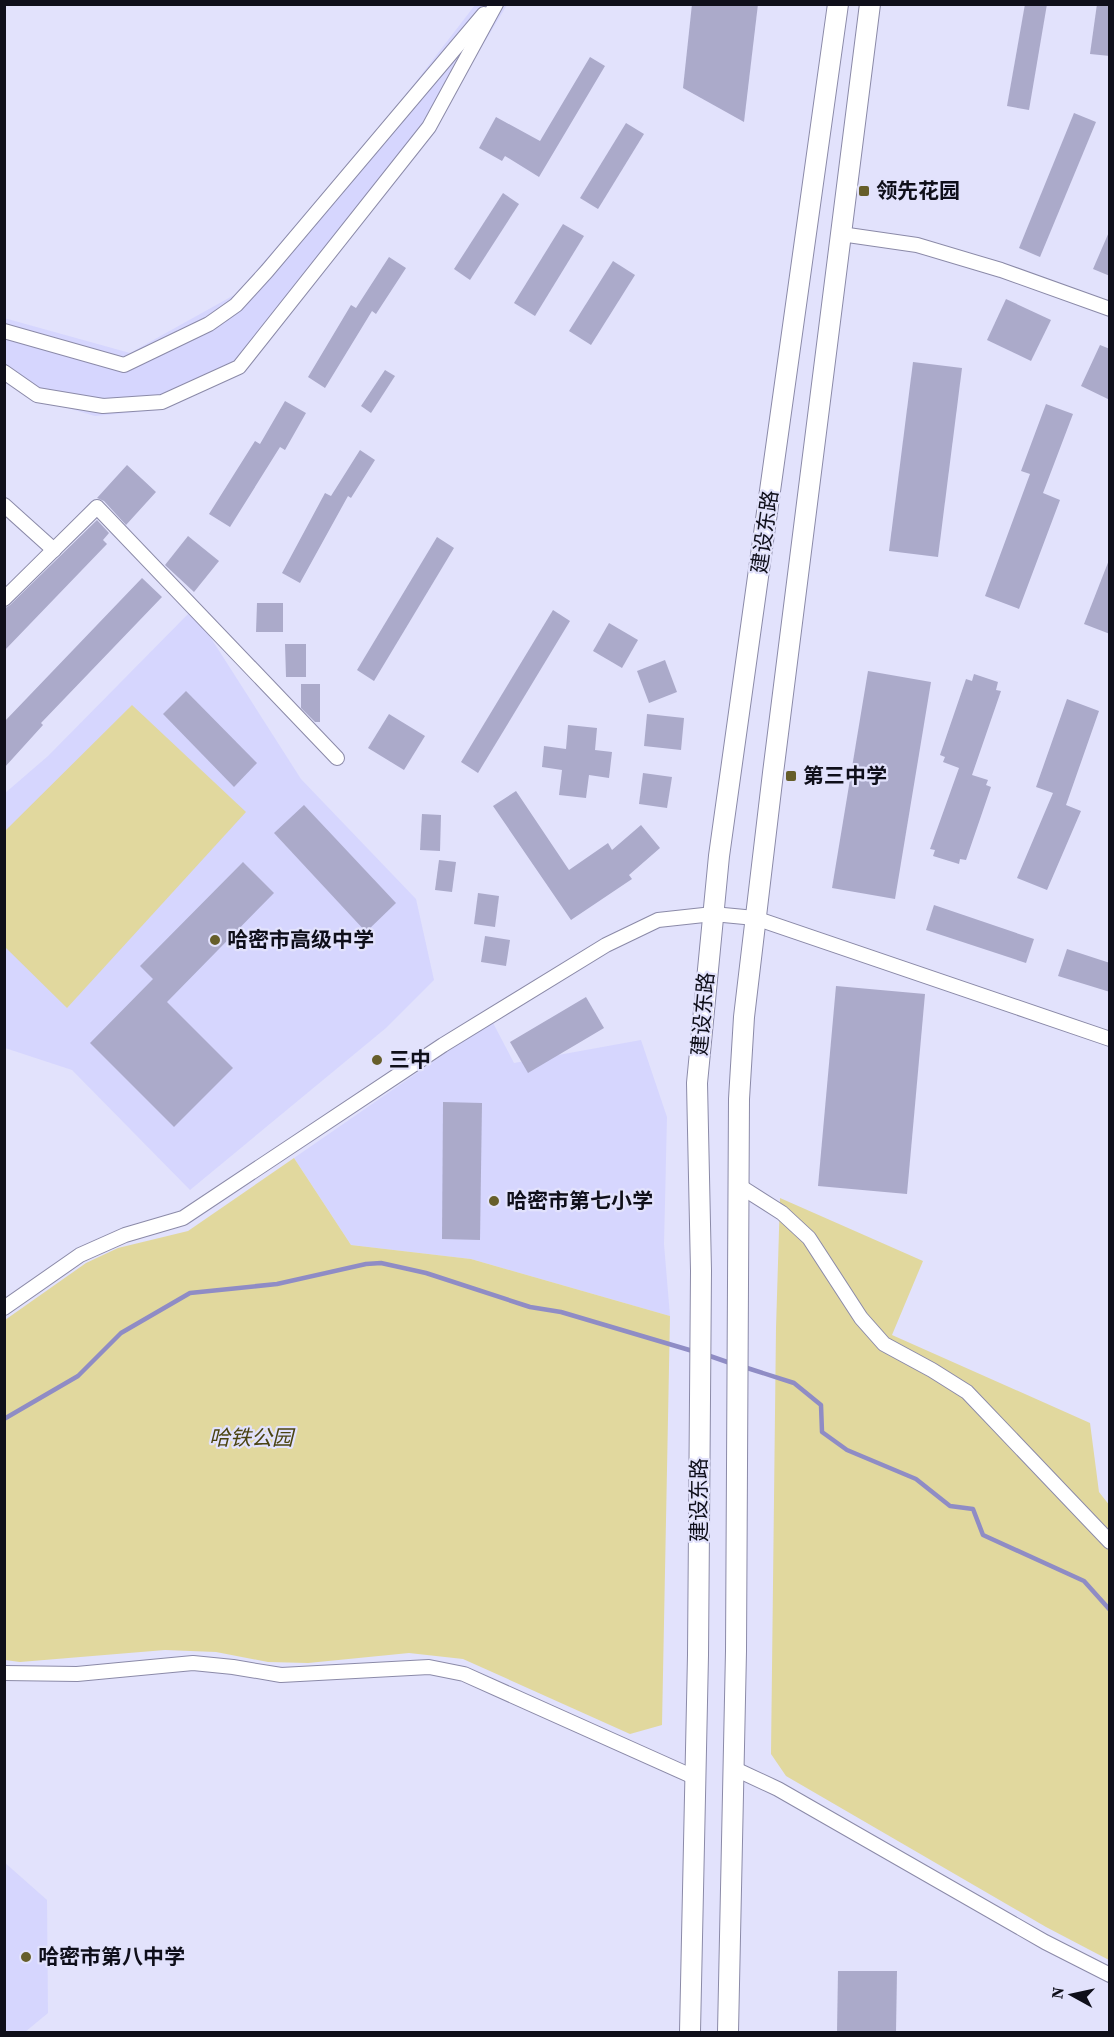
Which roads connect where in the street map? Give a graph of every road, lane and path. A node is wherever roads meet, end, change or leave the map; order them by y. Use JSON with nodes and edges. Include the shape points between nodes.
{"nodes":[{"id":1,"x":494,"y":4,"type":"edge"},
{"id":2,"x":838,"y":4,"type":"edge"},
{"id":3,"x":870,"y":4,"type":"edge"},
{"id":4,"x":841,"y":234,"type":"junction"},
{"id":5,"x":1110,"y":309,"type":"edge"},
{"id":6,"x":4,"y":331,"type":"edge"},
{"id":7,"x":4,"y":372,"type":"edge"},
{"id":8,"x":4,"y":505,"type":"edge"},
{"id":9,"x":54,"y":550,"type":"junction"},
{"id":10,"x":4,"y":599,"type":"edge"},
{"id":11,"x":337,"y":758,"type":"dead end"},
{"id":12,"x":713,"y":914,"type":"junction"},
{"id":13,"x":755,"y":918,"type":"junction"},
{"id":14,"x":1110,"y":1039,"type":"edge"},
{"id":15,"x":738,"y":1185,"type":"junction"},
{"id":16,"x":4,"y":1308,"type":"edge"},
{"id":17,"x":1110,"y":1542,"type":"edge"},
{"id":18,"x":4,"y":1673,"type":"edge"},
{"id":19,"x":733,"y":1768,"type":"junction"},
{"id":20,"x":696,"y":1778,"type":"junction"},
{"id":21,"x":1110,"y":1975,"type":"edge"},
{"id":22,"x":690,"y":2032,"type":"edge"},
{"id":23,"x":728,"y":2032,"type":"edge"}],
"edges":[{"from":1,"to":6,"type":"street","via":[[267,271],[236,305],[209,324],[124,365]]},
{"from":1,"to":7,"type":"street","via":[[429,127],[239,367],[162,402],[103,406],[38,395]]},
{"from":2,"to":12,"type":"main road","name":"建设东路"},
{"from":3,"to":4,"type":"main road","name":"建设东路"},
{"from":4,"to":5,"type":"street","via":[[917,245]]},
{"from":4,"to":13,"type":"main road","name":"建设东路"},
{"from":8,"to":9,"type":"street"},
{"from":9,"to":10,"type":"street"},
{"from":9,"to":11,"type":"street","via":[[97,507]]},
{"from":12,"to":13,"type":"street"},
{"from":12,"to":16,"type":"street","via":[[658,920],[606,945],[442,1045],[183,1218],[125,1235],[80,1255]]},
{"from":12,"to":20,"type":"main road","name":"建设东路","via":[[697,1083],[701,1271]]},
{"from":13,"to":14,"type":"street"},
{"from":13,"to":15,"type":"main road","name":"建设东路","via":[[744,1017]]},
{"from":15,"to":17,"type":"street","via":[[782,1213],[809,1238],[861,1318],[884,1344],[967,1392]]},
{"from":15,"to":19,"type":"main road","name":"建设东路"},
{"from":18,"to":20,"type":"street","via":[[77,1674],[193,1663],[281,1675],[429,1667],[464,1674]]},
{"from":19,"to":21,"type":"street","via":[[778,1789]]},
{"from":19,"to":23,"type":"main road","name":"建设东路"},
{"from":20,"to":22,"type":"main road","name":"建设东路"}]}
